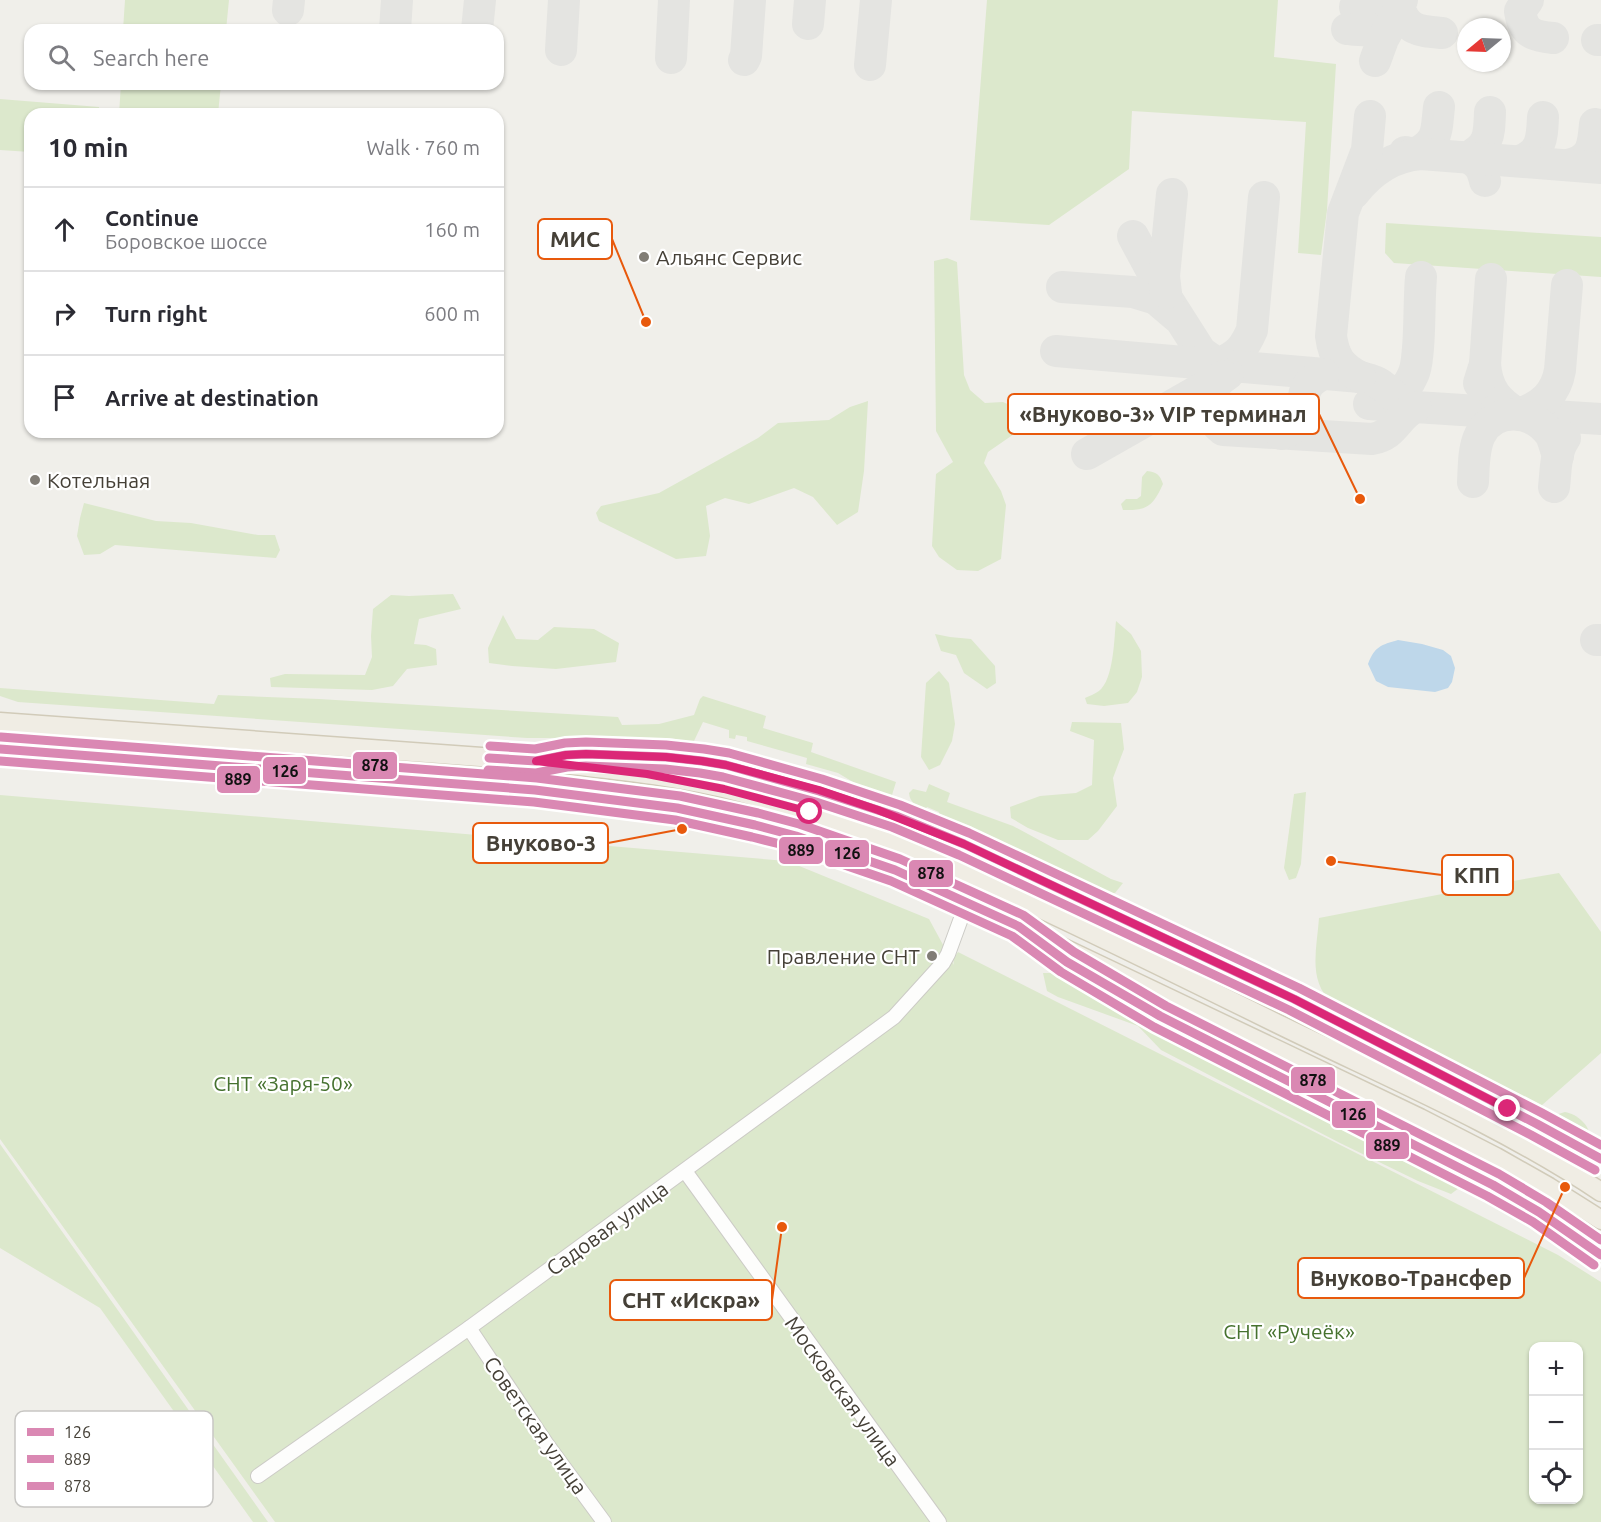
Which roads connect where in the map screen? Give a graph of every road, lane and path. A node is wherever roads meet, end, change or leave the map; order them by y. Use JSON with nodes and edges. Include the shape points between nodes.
{"nodes":[{"id":1,"x":0,"y":722,"type":"edge"},
{"id":2,"x":0,"y":749,"type":"edge"},
{"id":3,"x":536,"y":761,"type":"junction"},
{"id":4,"x":967,"y":902,"type":"junction"},
{"id":5,"x":1018,"y":926,"type":"junction"},
{"id":6,"x":1601,"y":1159,"type":"edge"},
{"id":7,"x":685,"y":1171,"type":"junction"},
{"id":8,"x":1601,"y":1192,"type":"edge"},
{"id":9,"x":1601,"y":1220,"type":"edge"},
{"id":10,"x":1601,"y":1255,"type":"edge"},
{"id":11,"x":469,"y":1328,"type":"junction"},
{"id":12,"x":258,"y":1476,"type":"dead end"},
{"id":13,"x":604,"y":1522,"type":"edge"},
{"id":14,"x":939,"y":1522,"type":"edge"}],
"edges":[{"from":1,"to":3,"type":"main road"},
{"from":2,"to":4,"type":"main road","via":[[460,783],[677,808],[796,836],[894,870]]},
{"from":3,"to":6,"type":"main road","via":[[586,754],[702,761],[819,790],[896,816],[1294,999]]},
{"from":3,"to":8,"type":"main road","via":[[638,773],[724,789],[841,823],[912,850],[1500,1132]]},
{"from":4,"to":5,"type":"main road"},
{"from":4,"to":7,"type":"street","name":"Садовая улица","via":[[943,963],[894,1017]]},
{"from":5,"to":9,"type":"main road","via":[[1420,1118],[1496,1157]]},
{"from":5,"to":10,"type":"main road","via":[[1067,962],[1160,1016],[1493,1185]]},
{"from":7,"to":11,"type":"street","name":"Садовая улица"},
{"from":7,"to":14,"type":"street","name":"Московская улица"},
{"from":11,"to":12,"type":"street","name":"Садовая улица"},
{"from":11,"to":13,"type":"street","name":"Советская улица"}]}
